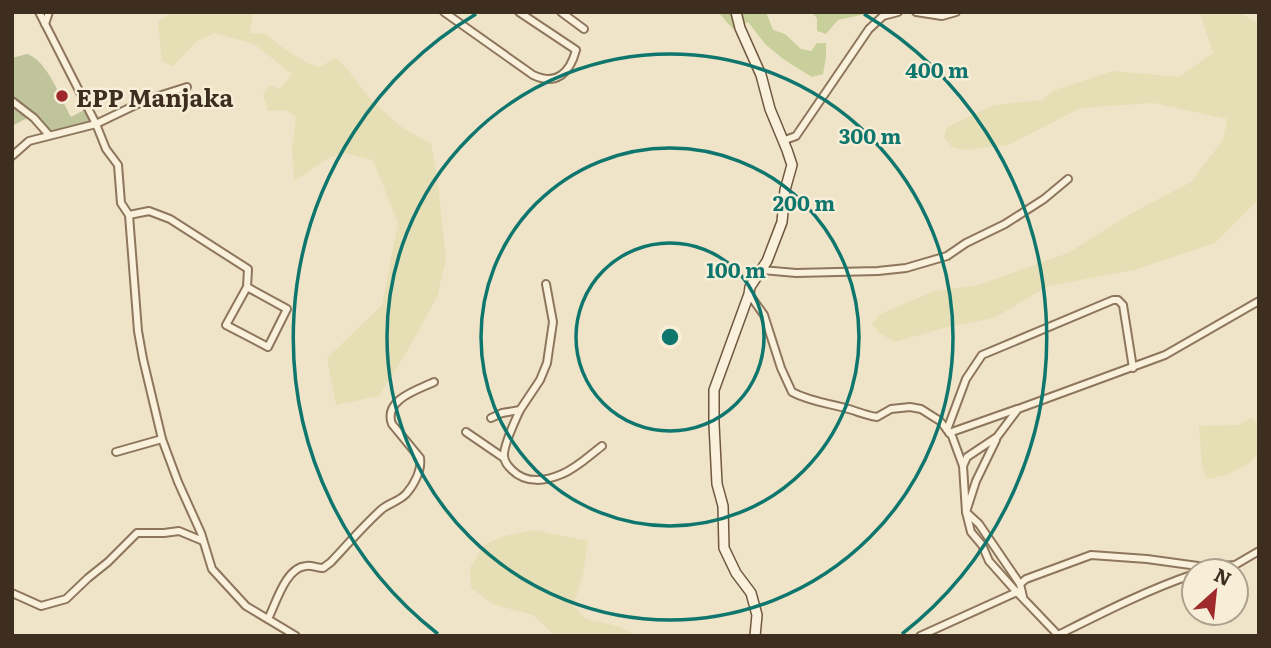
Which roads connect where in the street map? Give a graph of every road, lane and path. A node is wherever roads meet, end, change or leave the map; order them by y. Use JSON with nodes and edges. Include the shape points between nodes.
{"nodes":[{"id":1,"x":40,"y":12,"type":"edge"},
{"id":2,"x":49,"y":12,"type":"edge"},
{"id":3,"x":444,"y":12,"type":"edge"},
{"id":4,"x":519,"y":12,"type":"edge"},
{"id":5,"x":561,"y":12,"type":"edge"},
{"id":6,"x":736,"y":12,"type":"edge"},
{"id":7,"x":898,"y":12,"type":"edge"},
{"id":8,"x":916,"y":12,"type":"edge"},
{"id":9,"x":956,"y":12,"type":"edge"},
{"id":10,"x":45,"y":24,"type":"junction"},
{"id":11,"x":584,"y":29,"type":"dead end"},
{"id":12,"x":187,"y":87,"type":"dead end"},
{"id":13,"x":12,"y":102,"type":"edge"},
{"id":14,"x":96,"y":124,"type":"junction"},
{"id":15,"x":50,"y":135,"type":"junction"},
{"id":16,"x":787,"y":150,"type":"junction"},
{"id":17,"x":12,"y":156,"type":"edge"},
{"id":18,"x":1068,"y":179,"type":"dead end"},
{"id":19,"x":129,"y":215,"type":"junction"},
{"id":20,"x":761,"y":270,"type":"junction"},
{"id":21,"x":546,"y":284,"type":"dead end"},
{"id":22,"x":247,"y":287,"type":"junction"},
{"id":23,"x":749,"y":294,"type":"junction"},
{"id":24,"x":1259,"y":301,"type":"edge"},
{"id":25,"x":1133,"y":368,"type":"junction"},
{"id":26,"x":434,"y":382,"type":"dead end"},
{"id":27,"x":1018,"y":409,"type":"junction"},
{"id":28,"x":520,"y":410,"type":"junction"},
{"id":29,"x":491,"y":418,"type":"dead end"},
{"id":30,"x":466,"y":432,"type":"dead end"},
{"id":31,"x":948,"y":432,"type":"junction"},
{"id":32,"x":997,"y":437,"type":"junction"},
{"id":33,"x":162,"y":439,"type":"junction"},
{"id":34,"x":602,"y":446,"type":"dead end"},
{"id":35,"x":116,"y":452,"type":"dead end"},
{"id":36,"x":504,"y":458,"type":"junction"},
{"id":37,"x":963,"y":466,"type":"junction"},
{"id":38,"x":966,"y":512,"type":"junction"},
{"id":39,"x":203,"y":541,"type":"junction"},
{"id":40,"x":1180,"y":565,"type":"edge"},
{"id":41,"x":1180,"y":579,"type":"edge"},
{"id":42,"x":1018,"y":588,"type":"junction"},
{"id":43,"x":12,"y":593,"type":"edge"},
{"id":44,"x":268,"y":619,"type":"junction"},
{"id":45,"x":296,"y":636,"type":"edge"},
{"id":46,"x":755,"y":636,"type":"edge"},
{"id":47,"x":920,"y":636,"type":"edge"},
{"id":48,"x":1058,"y":636,"type":"edge"}],
"edges":[{"from":1,"to":10,"type":"street"},
{"from":2,"to":10,"type":"street"},
{"from":3,"to":4,"type":"street","via":[[533,75],[555,78],[567,71],[576,50]]},
{"from":5,"to":11,"type":"street"},
{"from":6,"to":16,"type":"street"},
{"from":7,"to":16,"type":"street","via":[[883,16],[869,29],[796,136],[785,140]]},
{"from":8,"to":9,"type":"street","via":[[942,16]]},
{"from":10,"to":14,"type":"street"},
{"from":12,"to":14,"type":"street"},
{"from":13,"to":15,"type":"street"},
{"from":14,"to":15,"type":"street"},
{"from":14,"to":19,"type":"street","via":[[118,165],[121,203]]},
{"from":15,"to":17,"type":"street","via":[[29,141]]},
{"from":16,"to":20,"type":"street","via":[[792,165],[782,222]]},
{"from":18,"to":20,"type":"street","via":[[1005,225],[947,256],[878,271]]},
{"from":19,"to":22,"type":"street","via":[[149,211],[170,219],[248,270]]},
{"from":19,"to":33,"type":"street","via":[[138,331]]},
{"from":20,"to":23,"type":"street"},
{"from":21,"to":28,"type":"street","via":[[553,322],[547,363]]},
{"from":22,"to":22,"type":"street","via":[[226,325],[268,348],[287,309]]},
{"from":23,"to":31,"type":"street","via":[[764,315],[792,393],[877,417],[891,409],[921,409]]},
{"from":23,"to":46,"type":"street","via":[[714,390],[714,424],[724,548],[751,593],[757,615]]},
{"from":24,"to":25,"type":"street","via":[[1165,355]]},
{"from":25,"to":27,"type":"street"},
{"from":25,"to":31,"type":"street","via":[[1123,305],[1113,300],[982,355],[966,379]]},
{"from":26,"to":44,"type":"street","via":[[402,398],[391,413],[393,424],[420,458],[418,474],[408,491],[379,512],[323,568],[308,565],[292,572]]},
{"from":27,"to":31,"type":"street"},
{"from":27,"to":32,"type":"street"},
{"from":28,"to":29,"type":"street"},
{"from":28,"to":36,"type":"street"},
{"from":30,"to":36,"type":"street"},
{"from":31,"to":37,"type":"street"},
{"from":32,"to":37,"type":"street","via":[[967,457]]},
{"from":32,"to":38,"type":"street"},
{"from":33,"to":35,"type":"street"},
{"from":33,"to":39,"type":"street"},
{"from":34,"to":36,"type":"street","via":[[565,473],[546,480],[516,475]]},
{"from":37,"to":38,"type":"street"},
{"from":38,"to":42,"type":"street","via":[[979,524]]},
{"from":38,"to":42,"type":"street","via":[[971,532],[989,561]]},
{"from":39,"to":43,"type":"street","via":[[179,531],[137,533],[66,599],[41,606]]},
{"from":39,"to":44,"type":"street","via":[[212,569],[246,606]]},
{"from":40,"to":42,"type":"street","via":[[1091,555],[1026,579]]},
{"from":41,"to":48,"type":"street"},
{"from":42,"to":47,"type":"street"},
{"from":42,"to":48,"type":"street"},
{"from":44,"to":45,"type":"street"}]}
